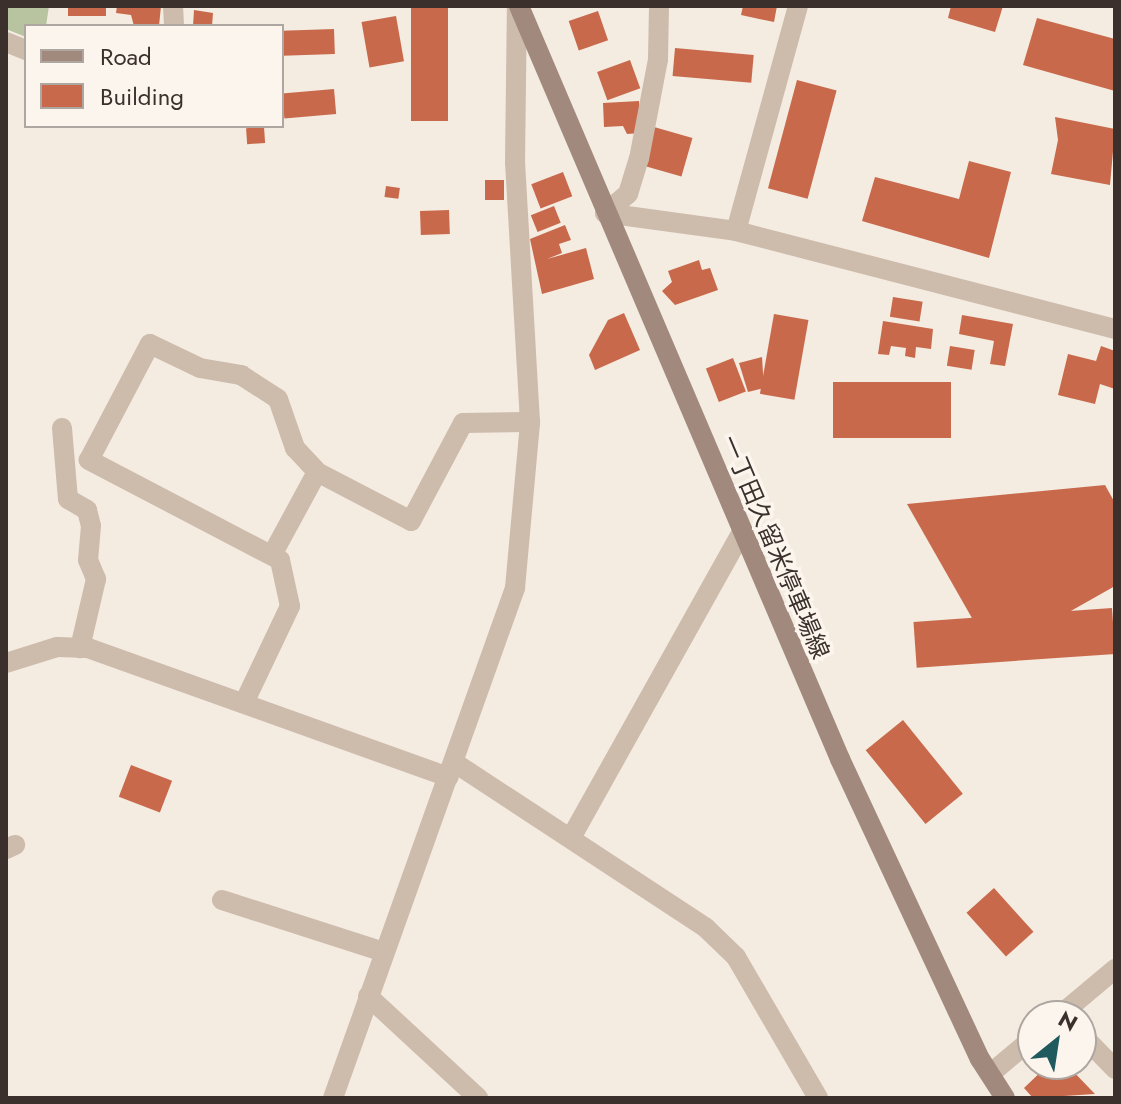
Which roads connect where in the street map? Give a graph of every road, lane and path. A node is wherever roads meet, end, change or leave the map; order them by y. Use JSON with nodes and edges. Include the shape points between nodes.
{"nodes":[{"id":1,"x":518,"y":6,"type":"edge"},
{"id":2,"x":659,"y":6,"type":"edge"},
{"id":3,"x":798,"y":6,"type":"edge"},
{"id":4,"x":605,"y":213,"type":"junction"},
{"id":5,"x":736,"y":231,"type":"junction"},
{"id":6,"x":1115,"y":329,"type":"edge"},
{"id":7,"x":530,"y":422,"type":"junction"},
{"id":8,"x":62,"y":428,"type":"dead end"},
{"id":9,"x":317,"y":472,"type":"junction"},
{"id":10,"x":740,"y":535,"type":"junction"},
{"id":11,"x":272,"y":555,"type":"junction"},
{"id":12,"x":80,"y":648,"type":"junction"},
{"id":13,"x":6,"y":663,"type":"edge"},
{"id":14,"x":244,"y":703,"type":"junction"},
{"id":15,"x":452,"y":770,"type":"junction"},
{"id":16,"x":572,"y":836,"type":"junction"},
{"id":17,"x":222,"y":900,"type":"dead end"},
{"id":18,"x":384,"y":952,"type":"junction"},
{"id":19,"x":1115,"y":969,"type":"edge"},
{"id":20,"x":368,"y":996,"type":"junction"},
{"id":21,"x":1079,"y":1000,"type":"edge"},
{"id":22,"x":1097,"y":1050,"type":"edge"},
{"id":23,"x":1017,"y":1051,"type":"edge"},
{"id":24,"x":1115,"y":1069,"type":"edge"},
{"id":25,"x":990,"y":1074,"type":"junction"},
{"id":26,"x":333,"y":1098,"type":"edge"},
{"id":27,"x":478,"y":1098,"type":"edge"},
{"id":28,"x":818,"y":1098,"type":"edge"},
{"id":29,"x":1005,"y":1098,"type":"edge"}],
"edges":[{"from":1,"to":4,"type":"main road","name":"一丁田久留米停車場線"},
{"from":1,"to":7,"type":"street","via":[[515,162]]},
{"from":2,"to":4,"type":"street","via":[[658,59],[639,159],[628,194]]},
{"from":3,"to":5,"type":"street"},
{"from":4,"to":5,"type":"street"},
{"from":4,"to":10,"type":"main road","name":"一丁田久留米停車場線"},
{"from":5,"to":6,"type":"street"},
{"from":7,"to":9,"type":"street","via":[[463,423],[411,521]]},
{"from":7,"to":15,"type":"street","via":[[515,588]]},
{"from":8,"to":12,"type":"street","via":[[68,499],[87,510],[88,560],[96,579]]},
{"from":9,"to":11,"type":"street"},
{"from":9,"to":11,"type":"street","via":[[295,448],[278,399],[241,375],[200,368],[150,344],[89,460]]},
{"from":10,"to":16,"type":"street"},
{"from":10,"to":25,"type":"main road","name":"一丁田久留米停車場線"},
{"from":11,"to":14,"type":"street","via":[[280,560],[290,606]]},
{"from":12,"to":13,"type":"street","via":[[57,647]]},
{"from":12,"to":14,"type":"street"},
{"from":14,"to":15,"type":"street"},
{"from":15,"to":16,"type":"street"},
{"from":15,"to":18,"type":"street"},
{"from":16,"to":28,"type":"street","via":[[706,928],[736,957]]},
{"from":17,"to":18,"type":"street"},
{"from":18,"to":20,"type":"street"},
{"from":19,"to":21,"type":"street"},
{"from":20,"to":26,"type":"street"},
{"from":20,"to":27,"type":"street"},
{"from":22,"to":24,"type":"street"},
{"from":23,"to":25,"type":"street"},
{"from":25,"to":29,"type":"main road","name":"一丁田久留米停車場線"}]}
